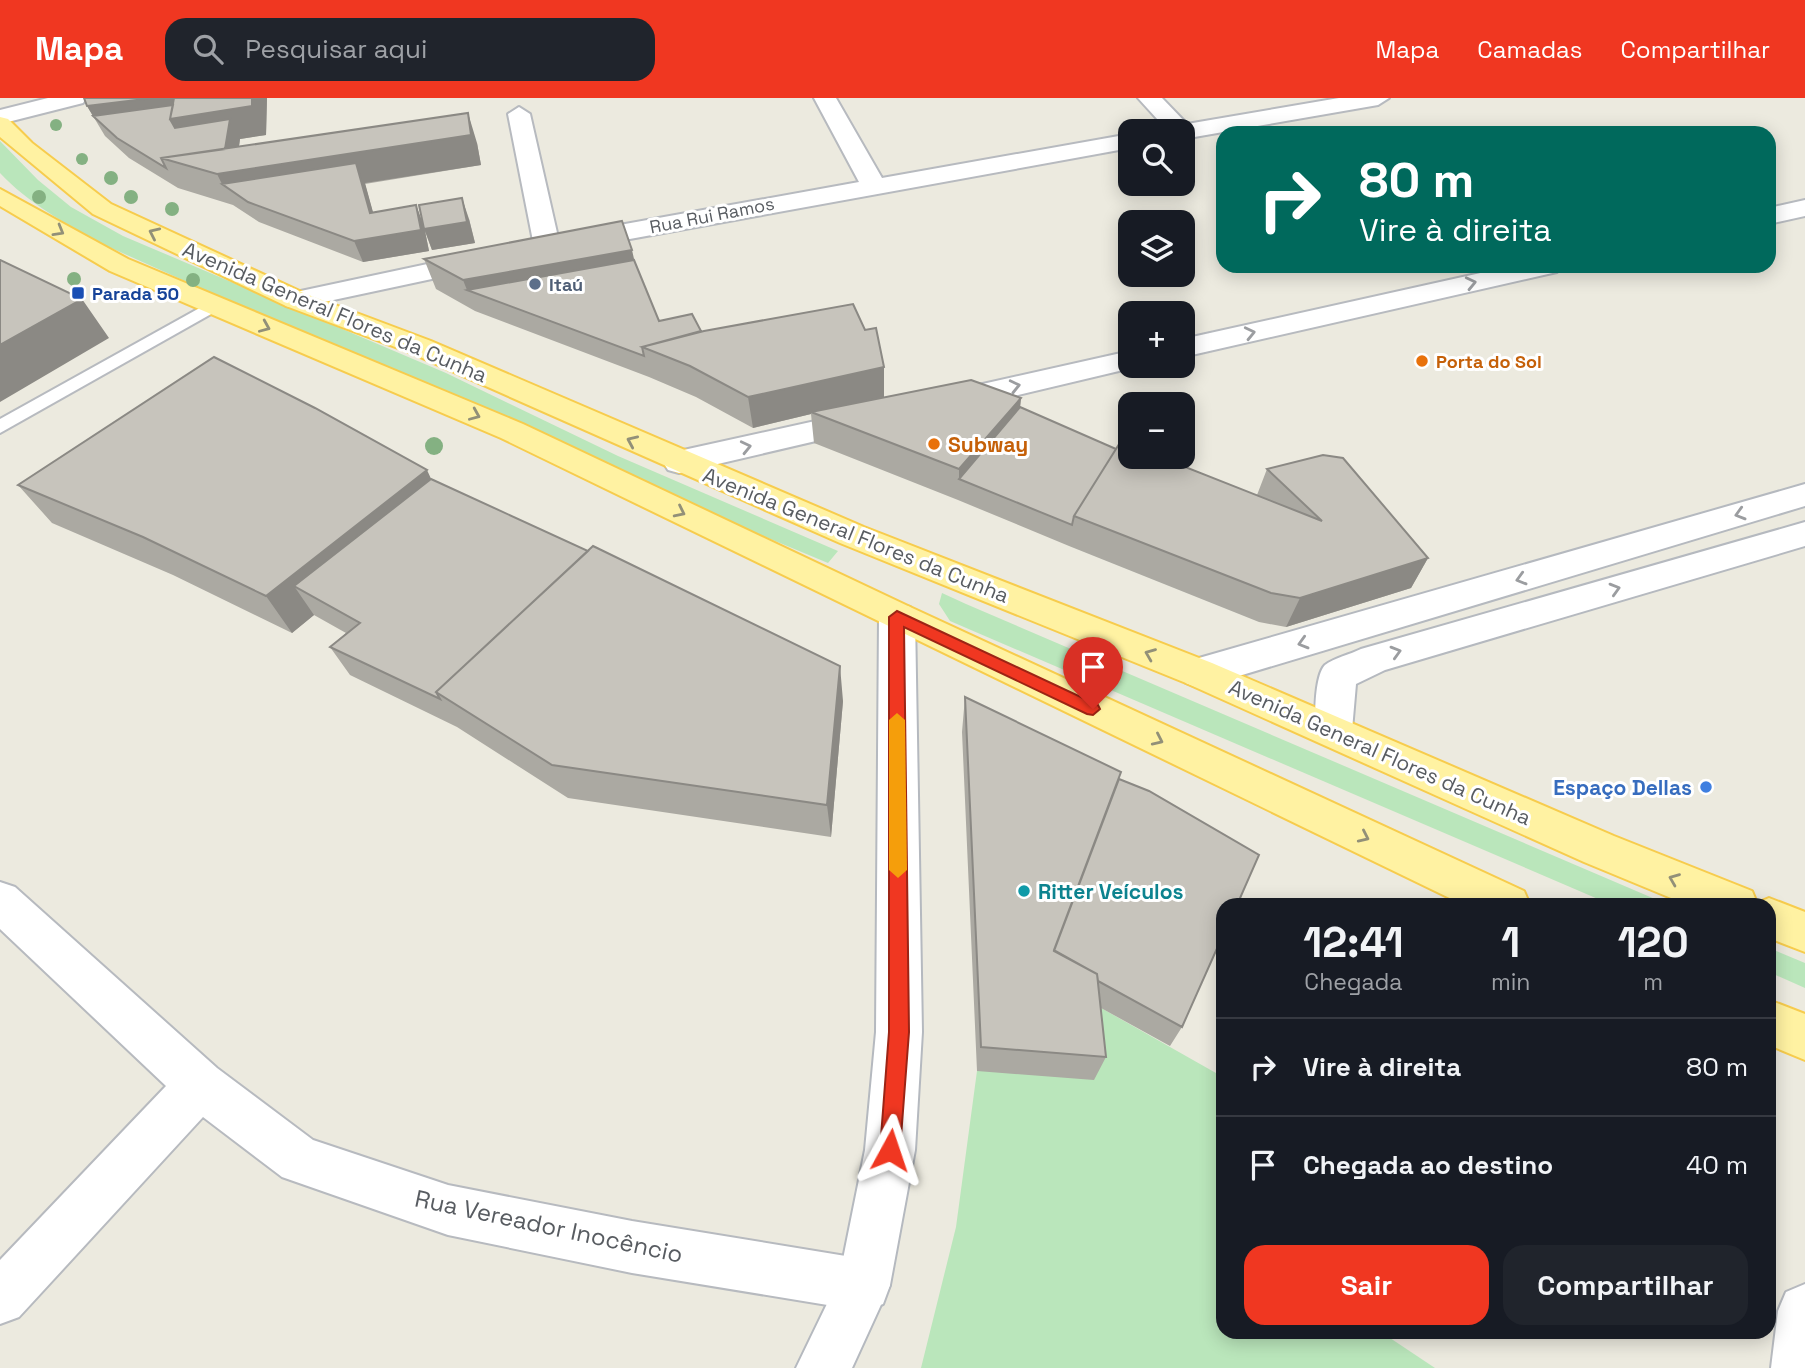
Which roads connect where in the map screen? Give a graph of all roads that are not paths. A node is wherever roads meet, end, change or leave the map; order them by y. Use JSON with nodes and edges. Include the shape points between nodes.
{"nodes":[{"id":1,"x":75,"y":98,"type":"edge"},
{"id":2,"x":825,"y":98,"type":"edge"},
{"id":3,"x":1149,"y":98,"type":"edge"},
{"id":4,"x":1378,"y":98,"type":"edge"},
{"id":5,"x":519,"y":114,"type":"dead end"},
{"id":6,"x":0,"y":117,"type":"edge"},
{"id":7,"x":1169,"y":119,"type":"edge"},
{"id":8,"x":0,"y":124,"type":"edge"},
{"id":9,"x":1216,"y":126,"type":"edge"},
{"id":10,"x":1217,"y":126,"type":"edge"},
{"id":11,"x":1195,"y":130,"type":"edge"},
{"id":12,"x":1118,"y":143,"type":"edge"},
{"id":13,"x":873,"y":185,"type":"junction"},
{"id":14,"x":4,"y":202,"type":"edge"},
{"id":15,"x":1805,"y":208,"type":"edge"},
{"id":16,"x":1776,"y":214,"type":"edge"},
{"id":17,"x":547,"y":246,"type":"junction"},
{"id":18,"x":1517,"y":273,"type":"edge"},
{"id":19,"x":296,"y":300,"type":"junction"},
{"id":20,"x":205,"y":301,"type":"junction"},
{"id":21,"x":1195,"y":345,"type":"edge"},
{"id":22,"x":1118,"y":363,"type":"edge"},
{"id":23,"x":0,"y":413,"type":"edge"},
{"id":24,"x":0,"y":426,"type":"edge"},
{"id":25,"x":679,"y":463,"type":"junction"},
{"id":26,"x":1805,"y":495,"type":"edge"},
{"id":27,"x":1805,"y":534,"type":"edge"},
{"id":28,"x":852,"y":535,"type":"junction"},
{"id":29,"x":897,"y":617,"type":"junction"},
{"id":30,"x":1199,"y":673,"type":"junction"},
{"id":31,"x":1333,"y":730,"type":"junction"},
{"id":32,"x":1493,"y":898,"type":"edge"},
{"id":33,"x":1720,"y":898,"type":"edge"},
{"id":34,"x":0,"y":901,"type":"edge"},
{"id":35,"x":1776,"y":921,"type":"edge"},
{"id":36,"x":1805,"y":932,"type":"edge"},
{"id":37,"x":1776,"y":1025,"type":"edge"},
{"id":38,"x":1805,"y":1037,"type":"edge"},
{"id":39,"x":200,"y":1085,"type":"junction"},
{"id":40,"x":864,"y":1285,"type":"junction"},
{"id":41,"x":0,"y":1298,"type":"edge"},
{"id":42,"x":1805,"y":1311,"type":"edge"},
{"id":43,"x":823,"y":1368,"type":"edge"},
{"id":44,"x":1798,"y":1368,"type":"edge"}],
"edges":[{"from":1,"to":6,"type":"street"},
{"from":2,"to":13,"type":"street"},
{"from":3,"to":7,"type":"street"},
{"from":4,"to":10,"type":"street"},
{"from":5,"to":17,"type":"street"},
{"from":19,"to":8,"type":"main road","name":"Avenida General Flores da Cunha","one_way":true,"via":[[102,209]]},
{"from":9,"to":11,"type":"street"},
{"from":12,"to":13,"type":"street","name":"Rua Rui Ramos"},
{"from":13,"to":17,"type":"street","name":"Rua Rui Ramos"},
{"from":14,"to":20,"type":"main road","name":"Avenida General Flores da Cunha","one_way":true,"via":[[119,265]]},
{"from":15,"to":16,"type":"street"},
{"from":17,"to":19,"type":"street","name":"Rua Rui Ramos"},
{"from":21,"to":18,"type":"street","one_way":true},
{"from":25,"to":19,"type":"main road","name":"Avenida General Flores da Cunha","one_way":true,"via":[[421,347]]},
{"from":20,"to":23,"type":"lane"},
{"from":20,"to":24,"type":"lane"},
{"from":20,"to":29,"type":"main road","name":"Avenida General Flores da Cunha","one_way":true,"via":[[512,430]]},
{"from":25,"to":22,"type":"street","one_way":true},
{"from":25,"to":28,"type":"main road","name":"Avenida General Flores da Cunha"},
{"from":26,"to":30,"type":"street","one_way":true},
{"from":31,"to":27,"type":"street","one_way":true,"via":[[1338,676],[1374,659]]},
{"from":28,"to":29,"type":"main road"},
{"from":30,"to":28,"type":"main road","name":"Avenida General Flores da Cunha","one_way":true},
{"from":29,"to":32,"type":"main road","name":"Avenida General Flores da Cunha","one_way":true},
{"from":29,"to":40,"type":"street","via":[[899,1032],[890,1150]]},
{"from":30,"to":31,"type":"main road","name":"Avenida General Flores da Cunha"},
{"from":33,"to":31,"type":"main road","name":"Avenida General Flores da Cunha","one_way":true},
{"from":34,"to":39,"type":"street","name":"Rua Vereador Inocêncio"},
{"from":35,"to":36,"type":"main road"},
{"from":37,"to":38,"type":"main road"},
{"from":39,"to":40,"type":"street","name":"Rua Vereador Inocêncio","via":[[299,1160],[448,1210],[632,1247]]},
{"from":39,"to":41,"type":"street"},
{"from":40,"to":43,"type":"street"},
{"from":42,"to":44,"type":"street"}]}
